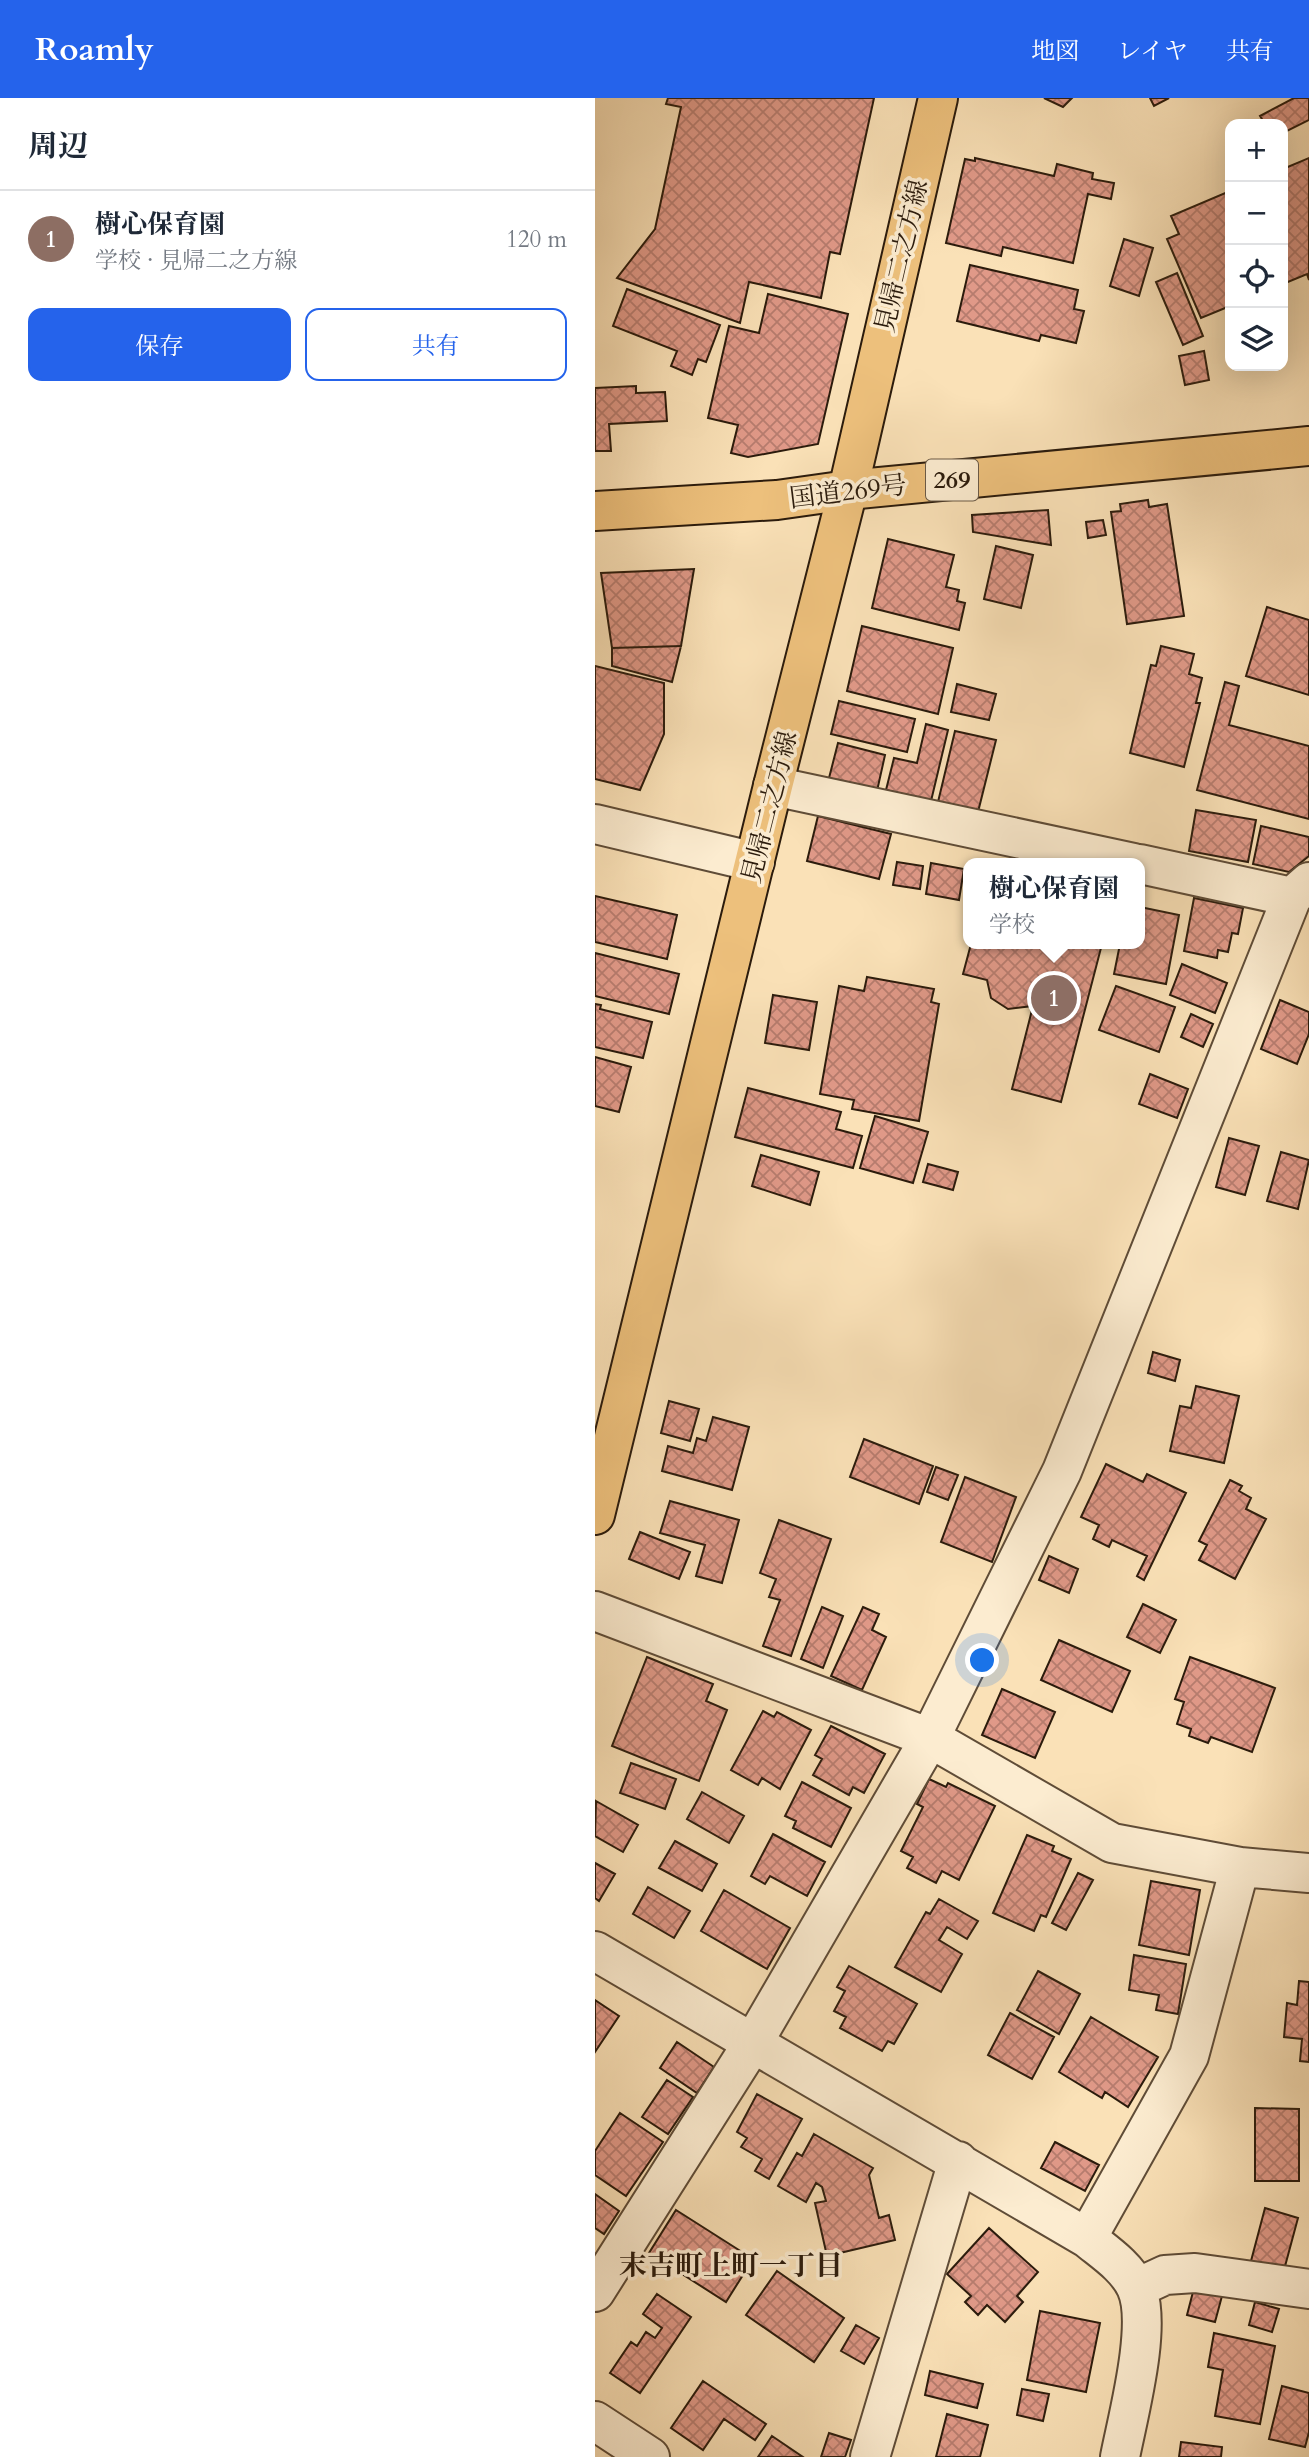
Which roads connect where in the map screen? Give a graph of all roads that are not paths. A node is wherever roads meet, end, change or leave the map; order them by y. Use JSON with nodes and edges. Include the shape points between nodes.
{"nodes":[{"id":1,"x":938,"y":98,"type":"edge"},
{"id":2,"x":1309,"y":446,"type":"edge"},
{"id":3,"x":848,"y":490,"type":"junction"},
{"id":4,"x":595,"y":512,"type":"edge"},
{"id":5,"x":773,"y":786,"type":"junction"},
{"id":6,"x":595,"y":824,"type":"edge"},
{"id":7,"x":1111,"y":858,"type":"edge"},
{"id":8,"x":755,"y":862,"type":"junction"},
{"id":9,"x":1145,"y":865,"type":"edge"},
{"id":10,"x":1301,"y":889,"type":"edge"},
{"id":11,"x":595,"y":1515,"type":"edge"},
{"id":12,"x":595,"y":1611,"type":"edge"},
{"id":13,"x":930,"y":1738,"type":"junction"},
{"id":14,"x":1240,"y":1867,"type":"junction"},
{"id":15,"x":1309,"y":1873,"type":"edge"},
{"id":16,"x":595,"y":1951,"type":"edge"},
{"id":17,"x":754,"y":2041,"type":"junction"},
{"id":18,"x":958,"y":2161,"type":"junction"},
{"id":19,"x":1087,"y":2238,"type":"junction"},
{"id":20,"x":1137,"y":2288,"type":"junction"},
{"id":21,"x":1309,"y":2289,"type":"edge"},
{"id":22,"x":595,"y":2292,"type":"edge"},
{"id":23,"x":595,"y":2421,"type":"edge"},
{"id":24,"x":650,"y":2457,"type":"edge"},
{"id":25,"x":870,"y":2457,"type":"edge"},
{"id":26,"x":1120,"y":2457,"type":"edge"}],
"edges":[{"from":1,"to":3,"type":"main road","name":"見帰二之方線"},
{"from":2,"to":3,"type":"main road","name":"国道269号","number":"269"},
{"from":3,"to":4,"type":"main road","name":"国道269号","number":"269","via":[[777,500]]},
{"from":3,"to":5,"type":"main road","name":"見帰二之方線"},
{"from":5,"to":7,"type":"street"},
{"from":5,"to":8,"type":"main road","name":"見帰二之方線"},
{"from":6,"to":8,"type":"street"},
{"from":8,"to":11,"type":"main road","name":"見帰二之方線"},
{"from":9,"to":10,"type":"street"},
{"from":10,"to":13,"type":"street","via":[[1062,1471]]},
{"from":12,"to":13,"type":"street"},
{"from":13,"to":14,"type":"street","via":[[1112,1843]]},
{"from":13,"to":17,"type":"street"},
{"from":14,"to":15,"type":"street"},
{"from":14,"to":19,"type":"street","via":[[1189,2056]]},
{"from":16,"to":17,"type":"street"},
{"from":17,"to":18,"type":"street"},
{"from":17,"to":22,"type":"street"},
{"from":18,"to":19,"type":"street"},
{"from":18,"to":25,"type":"street"},
{"from":19,"to":20,"type":"street","via":[[1123,2267]]},
{"from":20,"to":21,"type":"street","via":[[1164,2275],[1195,2273]]},
{"from":20,"to":26,"type":"street","via":[[1143,2334]]},
{"from":23,"to":24,"type":"street"}]}
